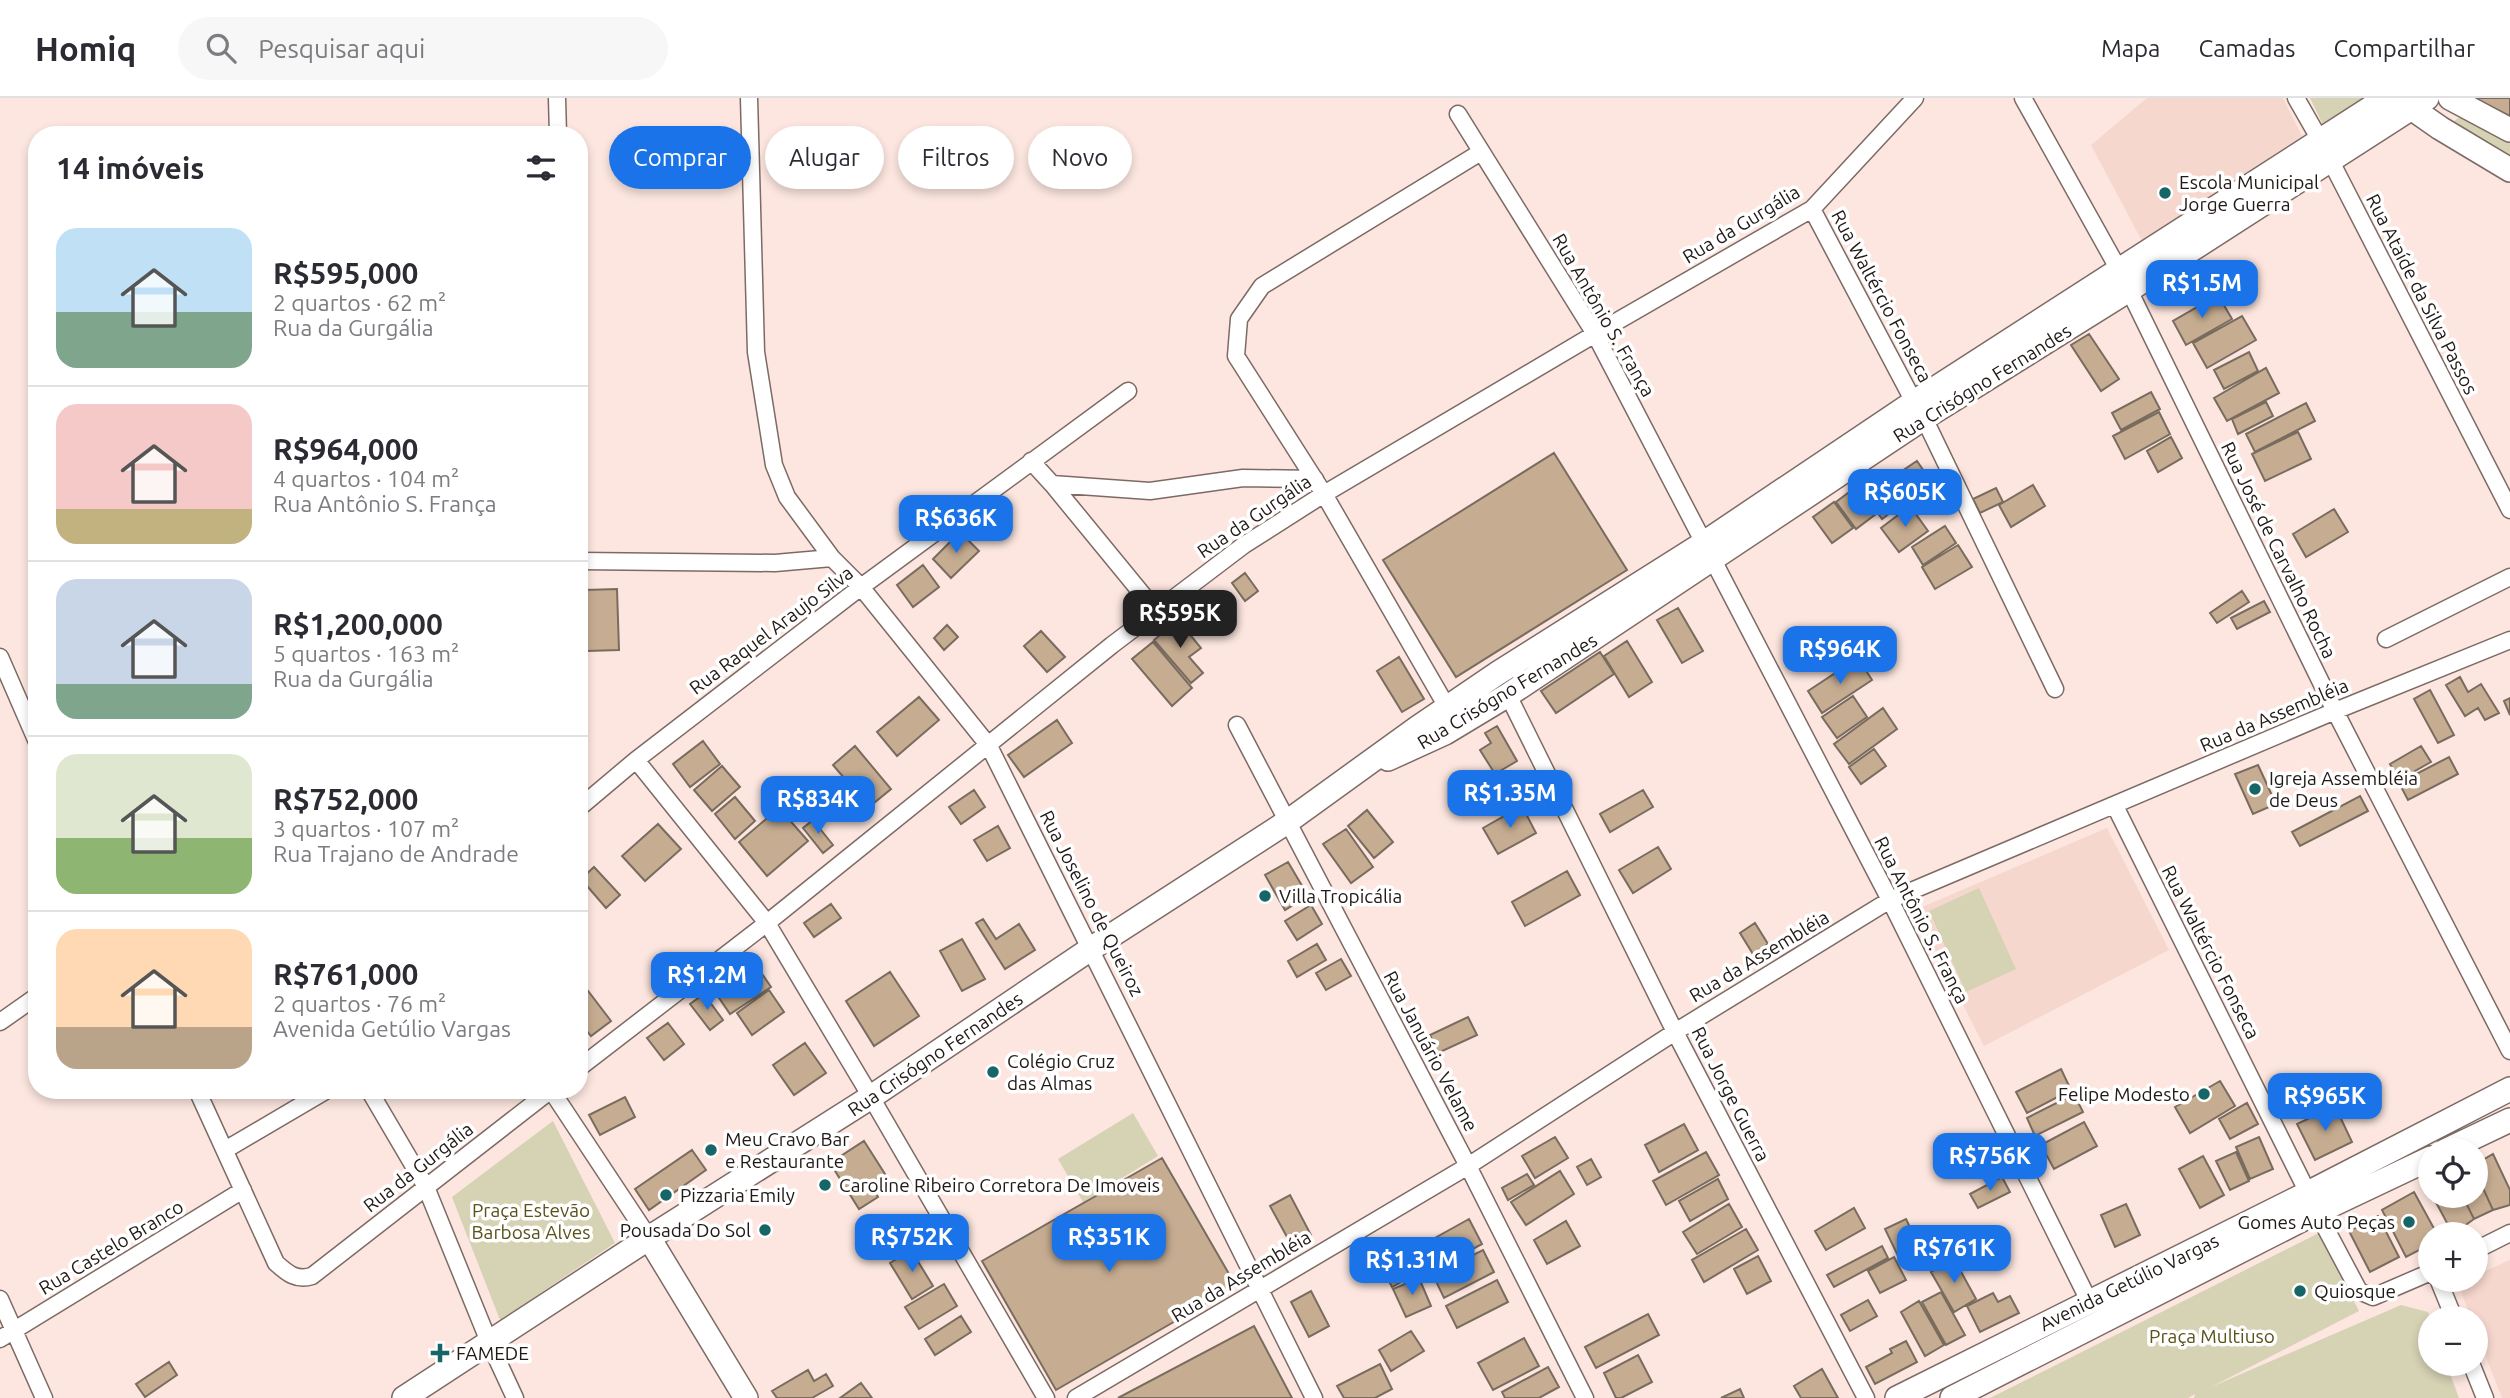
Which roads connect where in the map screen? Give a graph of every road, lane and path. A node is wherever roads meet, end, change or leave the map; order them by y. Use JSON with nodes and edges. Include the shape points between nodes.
{"nodes":[{"id":1,"x":557,"y":98,"type":"edge"},
{"id":2,"x":765,"y":98,"type":"edge"},
{"id":3,"x":1916,"y":98,"type":"edge"},
{"id":4,"x":2023,"y":98,"type":"edge"},
{"id":5,"x":2296,"y":98,"type":"edge"},
{"id":6,"x":2386,"y":98,"type":"edge"},
{"id":7,"x":2450,"y":98,"type":"edge"},
{"id":8,"x":749,"y":101,"type":"edge"},
{"id":9,"x":2412,"y":101,"type":"edge"},
{"id":10,"x":1458,"y":114,"type":"dead end"},
{"id":11,"x":558,"y":126,"type":"edge"},
{"id":12,"x":2510,"y":130,"type":"edge"},
{"id":13,"x":2320,"y":140,"type":"junction"},
{"id":14,"x":1482,"y":152,"type":"junction"},
{"id":15,"x":2330,"y":161,"type":"junction"},
{"id":16,"x":2510,"y":170,"type":"edge"},
{"id":17,"x":1812,"y":209,"type":"junction"},
{"id":18,"x":2124,"y":280,"type":"junction"},
{"id":19,"x":1595,"y":334,"type":"junction"},
{"id":20,"x":1128,"y":391,"type":"dead end"},
{"id":21,"x":1919,"y":410,"type":"junction"},
{"id":22,"x":1031,"y":461,"type":"junction"},
{"id":23,"x":1315,"y":479,"type":"junction"},
{"id":24,"x":1052,"y":484,"type":"junction"},
{"id":25,"x":1324,"y":494,"type":"junction"},
{"id":26,"x":2510,"y":510,"type":"edge"},
{"id":27,"x":1708,"y":551,"type":"junction"},
{"id":28,"x":832,"y":558,"type":"junction"},
{"id":29,"x":588,"y":561,"type":"edge"},
{"id":30,"x":2510,"y":577,"type":"edge"},
{"id":31,"x":862,"y":587,"type":"junction"},
{"id":32,"x":1157,"y":612,"type":"junction"},
{"id":33,"x":2386,"y":639,"type":"dead end"},
{"id":34,"x":2510,"y":640,"type":"edge"},
{"id":35,"x":0,"y":657,"type":"edge"},
{"id":36,"x":2055,"y":689,"type":"dead end"},
{"id":37,"x":1508,"y":695,"type":"junction"},
{"id":38,"x":1447,"y":707,"type":"junction"},
{"id":39,"x":2335,"y":711,"type":"junction"},
{"id":40,"x":28,"y":721,"type":"edge"},
{"id":41,"x":1237,"y":725,"type":"dead end"},
{"id":42,"x":989,"y":746,"type":"junction"},
{"id":43,"x":636,"y":760,"type":"junction"},
{"id":44,"x":1356,"y":773,"type":"junction"},
{"id":45,"x":588,"y":800,"type":"edge"},
{"id":46,"x":2115,"y":806,"type":"junction"},
{"id":47,"x":1287,"y":821,"type":"junction"},
{"id":48,"x":1890,"y":900,"type":"junction"},
{"id":49,"x":767,"y":923,"type":"junction"},
{"id":50,"x":1092,"y":948,"type":"junction"},
{"id":51,"x":28,"y":1002,"type":"edge"},
{"id":52,"x":0,"y":1022,"type":"edge"},
{"id":53,"x":1675,"y":1032,"type":"junction"},
{"id":54,"x":2510,"y":1051,"type":"edge"},
{"id":55,"x":588,"y":1061,"type":"edge"},
{"id":56,"x":2510,"y":1089,"type":"edge"},
{"id":57,"x":872,"y":1097,"type":"junction"},
{"id":58,"x":201,"y":1099,"type":"edge"},
{"id":59,"x":312,"y":1099,"type":"edge"},
{"id":60,"x":374,"y":1099,"type":"edge"},
{"id":61,"x":539,"y":1099,"type":"edge"},
{"id":62,"x":557,"y":1099,"type":"edge"},
{"id":63,"x":2510,"y":1120,"type":"edge"},
{"id":64,"x":2472,"y":1138,"type":"edge"},
{"id":65,"x":225,"y":1150,"type":"junction"},
{"id":66,"x":2418,"y":1162,"type":"edge"},
{"id":67,"x":1468,"y":1166,"type":"junction"},
{"id":68,"x":426,"y":1187,"type":"junction"},
{"id":69,"x":243,"y":1191,"type":"junction"},
{"id":70,"x":2312,"y":1202,"type":"junction"},
{"id":71,"x":2510,"y":1233,"type":"edge"},
{"id":72,"x":649,"y":1238,"type":"junction"},
{"id":73,"x":2488,"y":1244,"type":"edge"},
{"id":74,"x":2418,"y":1278,"type":"edge"},
{"id":75,"x":1260,"y":1289,"type":"junction"},
{"id":76,"x":0,"y":1299,"type":"edge"},
{"id":77,"x":2089,"y":1301,"type":"junction"},
{"id":78,"x":14,"y":1330,"type":"junction"},
{"id":79,"x":0,"y":1339,"type":"edge"},
{"id":80,"x":489,"y":1342,"type":"junction"},
{"id":81,"x":2477,"y":1376,"type":"edge"},
{"id":82,"x":44,"y":1398,"type":"edge"},
{"id":83,"x":404,"y":1398,"type":"edge"},
{"id":84,"x":515,"y":1398,"type":"edge"},
{"id":85,"x":746,"y":1398,"type":"edge"},
{"id":86,"x":1046,"y":1398,"type":"edge"},
{"id":87,"x":1076,"y":1398,"type":"edge"},
{"id":88,"x":1314,"y":1398,"type":"edge"},
{"id":89,"x":1585,"y":1398,"type":"edge"},
{"id":90,"x":1866,"y":1398,"type":"edge"},
{"id":91,"x":1897,"y":1398,"type":"edge"},
{"id":92,"x":1952,"y":1398,"type":"edge"},
{"id":93,"x":2485,"y":1398,"type":"edge"}],
"edges":[{"from":1,"to":11,"type":"street"},
{"from":2,"to":8,"type":"street"},
{"from":3,"to":17,"type":"street","name":"Rua da Gurgália"},
{"from":4,"to":18,"type":"street","name":"Rua José de Carvalho Rocha"},
{"from":5,"to":13,"type":"street","name":"Rua Ataíde da Silva Passos"},
{"from":6,"to":13,"type":"street","name":"Rua Crisógno Fernandes"},
{"from":7,"to":12,"type":"street"},
{"from":8,"to":28,"type":"street","name":"Rua Joselino de Queiroz","via":[[757,352],[774,465],[788,497]]},
{"from":9,"to":15,"type":"street","name":"Rua Crisógno Fernandes"},
{"from":9,"to":16,"type":"street","via":[[2441,128]]},
{"from":10,"to":14,"type":"street","name":"Rua Antônio S. França"},
{"from":13,"to":15,"type":"street","name":"Rua Ataíde da Silva Passos"},
{"from":13,"to":18,"type":"street","name":"Rua Crisógno Fernandes"},
{"from":14,"to":19,"type":"street","name":"Rua Antônio S. França"},
{"from":14,"to":23,"type":"street","via":[[1262,286],[1239,319],[1236,356]]},
{"from":15,"to":18,"type":"street","name":"Rua Crisógno Fernandes"},
{"from":15,"to":26,"type":"street","name":"Rua Ataíde da Silva Passos"},
{"from":17,"to":19,"type":"street","name":"Rua da Gurgália"},
{"from":17,"to":21,"type":"street","name":"Rua Waltércio Fonseca"},
{"from":18,"to":21,"type":"street","name":"Rua Crisógno Fernandes"},
{"from":18,"to":39,"type":"street","name":"Rua José de Carvalho Rocha"},
{"from":19,"to":25,"type":"street","name":"Rua da Gurgália"},
{"from":19,"to":27,"type":"street","name":"Rua Antônio S. França"},
{"from":20,"to":22,"type":"street","name":"Rua Raquel Araujo Silva"},
{"from":21,"to":27,"type":"street","name":"Rua Crisógno Fernandes"},
{"from":21,"to":36,"type":"street","name":"Rua Waltércio Fonseca"},
{"from":22,"to":24,"type":"street"},
{"from":22,"to":31,"type":"street","name":"Rua Raquel Araujo Silva"},
{"from":23,"to":24,"type":"street","via":[[1243,478],[1150,491]]},
{"from":23,"to":25,"type":"street"},
{"from":24,"to":32,"type":"street"},
{"from":25,"to":32,"type":"street","name":"Rua da Gurgália","via":[[1244,545]]},
{"from":25,"to":38,"type":"street"},
{"from":27,"to":37,"type":"street","name":"Rua Crisógno Fernandes"},
{"from":27,"to":38,"type":"street","name":"Rua Crisógno Fernandes"},
{"from":27,"to":48,"type":"street","name":"Rua Antônio S. França"},
{"from":28,"to":29,"type":"street","via":[[775,563]]},
{"from":28,"to":31,"type":"street","name":"Rua Joselino de Queiroz"},
{"from":30,"to":33,"type":"street"},
{"from":31,"to":42,"type":"street","name":"Rua Joselino de Queiroz"},
{"from":31,"to":43,"type":"street","name":"Rua Raquel Araujo Silva"},
{"from":32,"to":42,"type":"street","name":"Rua da Gurgália"},
{"from":34,"to":39,"type":"street","name":"Rua da Assembléia"},
{"from":35,"to":40,"type":"street"},
{"from":37,"to":44,"type":"street","name":"Rua Crisógno Fernandes","via":[[1417,747]]},
{"from":37,"to":53,"type":"street","name":"Rua Jorge Guerra"},
{"from":38,"to":44,"type":"street","name":"Rua Crisógno Fernandes"},
{"from":39,"to":46,"type":"street","name":"Rua da Assembléia"},
{"from":39,"to":54,"type":"street","name":"Rua José de Carvalho Rocha"},
{"from":41,"to":47,"type":"street","name":"Rua Januário Velame"},
{"from":42,"to":49,"type":"street","name":"Rua da Gurgália"},
{"from":42,"to":50,"type":"street","name":"Rua Joselino de Queiroz"},
{"from":43,"to":45,"type":"street","name":"Rua Raquel Araujo Silva"},
{"from":43,"to":49,"type":"street"},
{"from":44,"to":47,"type":"street","name":"Rua Crisógno Fernandes"},
{"from":46,"to":48,"type":"street","name":"Rua da Assembléia"},
{"from":46,"to":70,"type":"street","name":"Rua Waltércio Fonseca"},
{"from":47,"to":50,"type":"street","name":"Rua Crisógno Fernandes"},
{"from":47,"to":67,"type":"street","name":"Rua Januário Velame"},
{"from":48,"to":53,"type":"street","name":"Rua da Assembléia"},
{"from":48,"to":77,"type":"street","name":"Rua Antônio S. França"},
{"from":49,"to":55,"type":"street","name":"Rua da Gurgália"},
{"from":49,"to":57,"type":"street"},
{"from":50,"to":57,"type":"street","name":"Rua Crisógno Fernandes"},
{"from":50,"to":75,"type":"street","name":"Rua Joselino de Queiroz"},
{"from":51,"to":52,"type":"street"},
{"from":53,"to":67,"type":"street","name":"Rua da Assembléia"},
{"from":53,"to":90,"type":"street","name":"Rua Jorge Guerra"},
{"from":56,"to":70,"type":"street","name":"Avenida Getúlio Vargas"},
{"from":57,"to":72,"type":"street","name":"Rua Crisógno Fernandes"},
{"from":57,"to":86,"type":"street"},
{"from":58,"to":65,"type":"street"},
{"from":59,"to":65,"type":"street"},
{"from":60,"to":68,"type":"street"},
{"from":61,"to":68,"type":"street","name":"Rua da Gurgália"},
{"from":62,"to":72,"type":"street"},
{"from":63,"to":64,"type":"street"},
{"from":65,"to":69,"type":"street"},
{"from":66,"to":70,"type":"street","name":"Avenida Getúlio Vargas"},
{"from":67,"to":75,"type":"street","name":"Rua da Assembléia"},
{"from":67,"to":89,"type":"street","name":"Rua Januário Velame"},
{"from":68,"to":69,"type":"street","name":"Rua da Gurgália","via":[[312,1276],[296,1278],[276,1263]]},
{"from":68,"to":80,"type":"street"},
{"from":69,"to":78,"type":"street","name":"Rua Castelo Branco"},
{"from":70,"to":74,"type":"street","name":"Rua Waltércio Fonseca","via":[[2359,1291],[2373,1297]]},
{"from":70,"to":77,"type":"street","name":"Avenida Getúlio Vargas"},
{"from":70,"to":92,"type":"street","name":"Avenida Getúlio Vargas"},
{"from":71,"to":73,"type":"street"},
{"from":72,"to":80,"type":"street","name":"Rua Crisógno Fernandes"},
{"from":72,"to":85,"type":"street"},
{"from":75,"to":87,"type":"street","name":"Rua da Assembléia"},
{"from":75,"to":88,"type":"street","name":"Rua Joselino de Queiroz"},
{"from":76,"to":78,"type":"street"},
{"from":77,"to":91,"type":"street","name":"Avenida Getúlio Vargas"},
{"from":78,"to":79,"type":"street","name":"Rua Castelo Branco"},
{"from":78,"to":82,"type":"street"},
{"from":80,"to":83,"type":"street","name":"Rua Crisógno Fernandes"},
{"from":80,"to":84,"type":"street"},
{"from":81,"to":93,"type":"street"}]}
